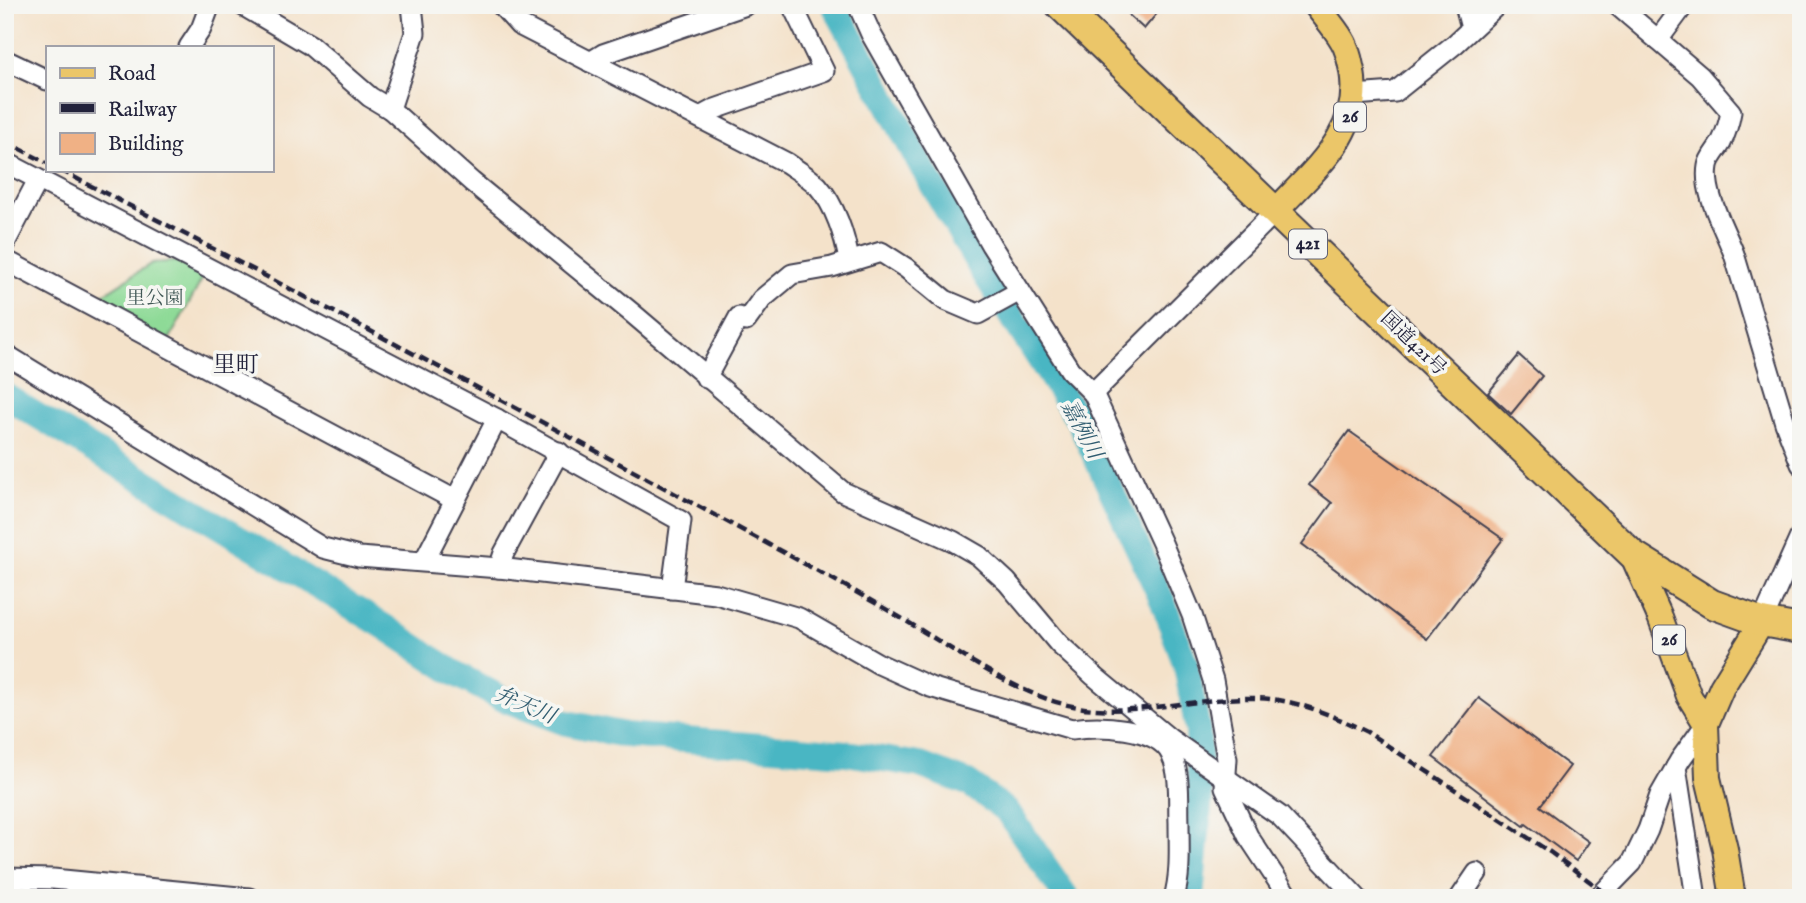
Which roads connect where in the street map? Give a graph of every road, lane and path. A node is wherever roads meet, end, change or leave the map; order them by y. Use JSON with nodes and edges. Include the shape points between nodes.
{"nodes":[{"id":1,"x":210,"y":5,"type":"edge"},
{"id":2,"x":242,"y":5,"type":"edge"},
{"id":3,"x":412,"y":5,"type":"edge"},
{"id":4,"x":501,"y":5,"type":"edge"},
{"id":5,"x":746,"y":5,"type":"edge"},
{"id":6,"x":792,"y":5,"type":"edge"},
{"id":7,"x":858,"y":5,"type":"edge"},
{"id":8,"x":1060,"y":5,"type":"edge"},
{"id":9,"x":1316,"y":5,"type":"edge"},
{"id":10,"x":1465,"y":5,"type":"edge"},
{"id":11,"x":1497,"y":5,"type":"edge"},
{"id":12,"x":1617,"y":5,"type":"edge"},
{"id":13,"x":1684,"y":5,"type":"edge"},
{"id":14,"x":1471,"y":28,"type":"junction"},
{"id":15,"x":1658,"y":40,"type":"junction"},
{"id":16,"x":190,"y":46,"type":"edge"},
{"id":17,"x":5,"y":60,"type":"edge"},
{"id":18,"x":590,"y":62,"type":"junction"},
{"id":19,"x":46,"y":80,"type":"edge"},
{"id":20,"x":1354,"y":95,"type":"junction"},
{"id":21,"x":390,"y":109,"type":"junction"},
{"id":22,"x":700,"y":117,"type":"junction"},
{"id":23,"x":5,"y":162,"type":"edge"},
{"id":24,"x":38,"y":180,"type":"junction"},
{"id":25,"x":1275,"y":212,"type":"junction"},
{"id":26,"x":5,"y":243,"type":"edge"},
{"id":27,"x":5,"y":260,"type":"edge"},
{"id":28,"x":849,"y":261,"type":"junction"},
{"id":29,"x":1017,"y":293,"type":"junction"},
{"id":30,"x":5,"y":354,"type":"edge"},
{"id":31,"x":706,"y":378,"type":"junction"},
{"id":32,"x":1093,"y":393,"type":"junction"},
{"id":33,"x":1793,"y":417,"type":"edge"},
{"id":34,"x":497,"y":419,"type":"junction"},
{"id":35,"x":559,"y":452,"type":"junction"},
{"id":36,"x":1801,"y":464,"type":"edge"},
{"id":37,"x":454,"y":500,"type":"junction"},
{"id":38,"x":1801,"y":535,"type":"edge"},
{"id":39,"x":1632,"y":554,"type":"junction"},
{"id":40,"x":424,"y":561,"type":"junction"},
{"id":41,"x":499,"y":568,"type":"junction"},
{"id":42,"x":672,"y":589,"type":"junction"},
{"id":43,"x":1762,"y":622,"type":"junction"},
{"id":44,"x":1801,"y":629,"type":"edge"},
{"id":45,"x":1706,"y":724,"type":"junction"},
{"id":46,"x":1167,"y":742,"type":"junction"},
{"id":47,"x":1676,"y":767,"type":"junction"},
{"id":48,"x":1222,"y":776,"type":"junction"},
{"id":49,"x":1725,"y":849,"type":"junction"},
{"id":50,"x":1476,"y":873,"type":"dead end"},
{"id":51,"x":5,"y":878,"type":"edge"},
{"id":52,"x":249,"y":898,"type":"edge"},
{"id":53,"x":1174,"y":898,"type":"edge"},
{"id":54,"x":1289,"y":898,"type":"edge"},
{"id":55,"x":1357,"y":898,"type":"edge"},
{"id":56,"x":1460,"y":898,"type":"edge"},
{"id":57,"x":1598,"y":898,"type":"edge"},
{"id":58,"x":1696,"y":898,"type":"edge"},
{"id":59,"x":1733,"y":898,"type":"edge"},
{"id":60,"x":1742,"y":898,"type":"edge"}],
"edges":[{"from":1,"to":16,"type":"street"},
{"from":2,"to":21,"type":"street","via":[[301,39]]},
{"from":3,"to":21,"type":"street","via":[[415,33]]},
{"from":4,"to":18,"type":"street","via":[[519,25]]},
{"from":5,"to":18,"type":"street"},
{"from":6,"to":22,"type":"street","via":[[824,71]]},
{"from":7,"to":29,"type":"street"},
{"from":8,"to":25,"type":"highway","name":"国道421号","number":"421"},
{"from":9,"to":20,"type":"main road","number":"26","via":[[1343,41]]},
{"from":10,"to":14,"type":"street"},
{"from":11,"to":14,"type":"street"},
{"from":12,"to":15,"type":"street"},
{"from":13,"to":15,"type":"street"},
{"from":14,"to":20,"type":"street","via":[[1395,92]]},
{"from":15,"to":33,"type":"street","via":[[1700,76],[1731,112],[1708,165],[1709,184]]},
{"from":17,"to":19,"type":"street"},
{"from":18,"to":22,"type":"street"},
{"from":20,"to":25,"type":"main road","number":"26","via":[[1339,140]]},
{"from":21,"to":31,"type":"street"},
{"from":22,"to":28,"type":"street","via":[[787,163],[818,186],[833,209]]},
{"from":23,"to":24,"type":"street"},
{"from":24,"to":26,"type":"street"},
{"from":24,"to":34,"type":"street"},
{"from":25,"to":32,"type":"street"},
{"from":25,"to":39,"type":"highway","name":"国道421号","number":"421"},
{"from":27,"to":37,"type":"street"},
{"from":28,"to":29,"type":"street","via":[[881,252],[945,300],[978,314]]},
{"from":28,"to":31,"type":"street","via":[[797,272],[784,280],[746,321],[739,317]]},
{"from":29,"to":32,"type":"street","via":[[1070,370]]},
{"from":30,"to":40,"type":"street","via":[[323,548],[359,557]]},
{"from":31,"to":46,"type":"street","via":[[843,492],[979,556],[1059,644]]},
{"from":32,"to":48,"type":"street","via":[[1192,615],[1213,680],[1227,760]]},
{"from":33,"to":36,"type":"street"},
{"from":34,"to":35,"type":"street"},
{"from":34,"to":37,"type":"street"},
{"from":35,"to":41,"type":"street"},
{"from":35,"to":42,"type":"street","via":[[681,521]]},
{"from":37,"to":40,"type":"street"},
{"from":38,"to":43,"type":"street"},
{"from":39,"to":43,"type":"highway","name":"国道421号","number":"421","via":[[1712,604]]},
{"from":39,"to":45,"type":"main road","number":"26","via":[[1689,696]]},
{"from":40,"to":41,"type":"street"},
{"from":41,"to":42,"type":"street"},
{"from":42,"to":46,"type":"street","via":[[716,594],[799,618],[930,687],[1072,729],[1122,728]]},
{"from":43,"to":44,"type":"highway","name":"国道421号","number":"421"},
{"from":43,"to":45,"type":"main road","number":"26","via":[[1722,687]]},
{"from":45,"to":47,"type":"street"},
{"from":45,"to":49,"type":"main road","number":"26","via":[[1708,778]]},
{"from":46,"to":48,"type":"street"},
{"from":46,"to":53,"type":"street","via":[[1178,798],[1180,869]]},
{"from":47,"to":57,"type":"street","via":[[1632,863]]},
{"from":47,"to":58,"type":"street"},
{"from":48,"to":54,"type":"street","via":[[1248,836]]},
{"from":48,"to":55,"type":"street","via":[[1280,816]]},
{"from":49,"to":59,"type":"main road","number":"26"},
{"from":49,"to":60,"type":"main road","number":"26"},
{"from":50,"to":56,"type":"street"},
{"from":51,"to":52,"type":"street"}]}
